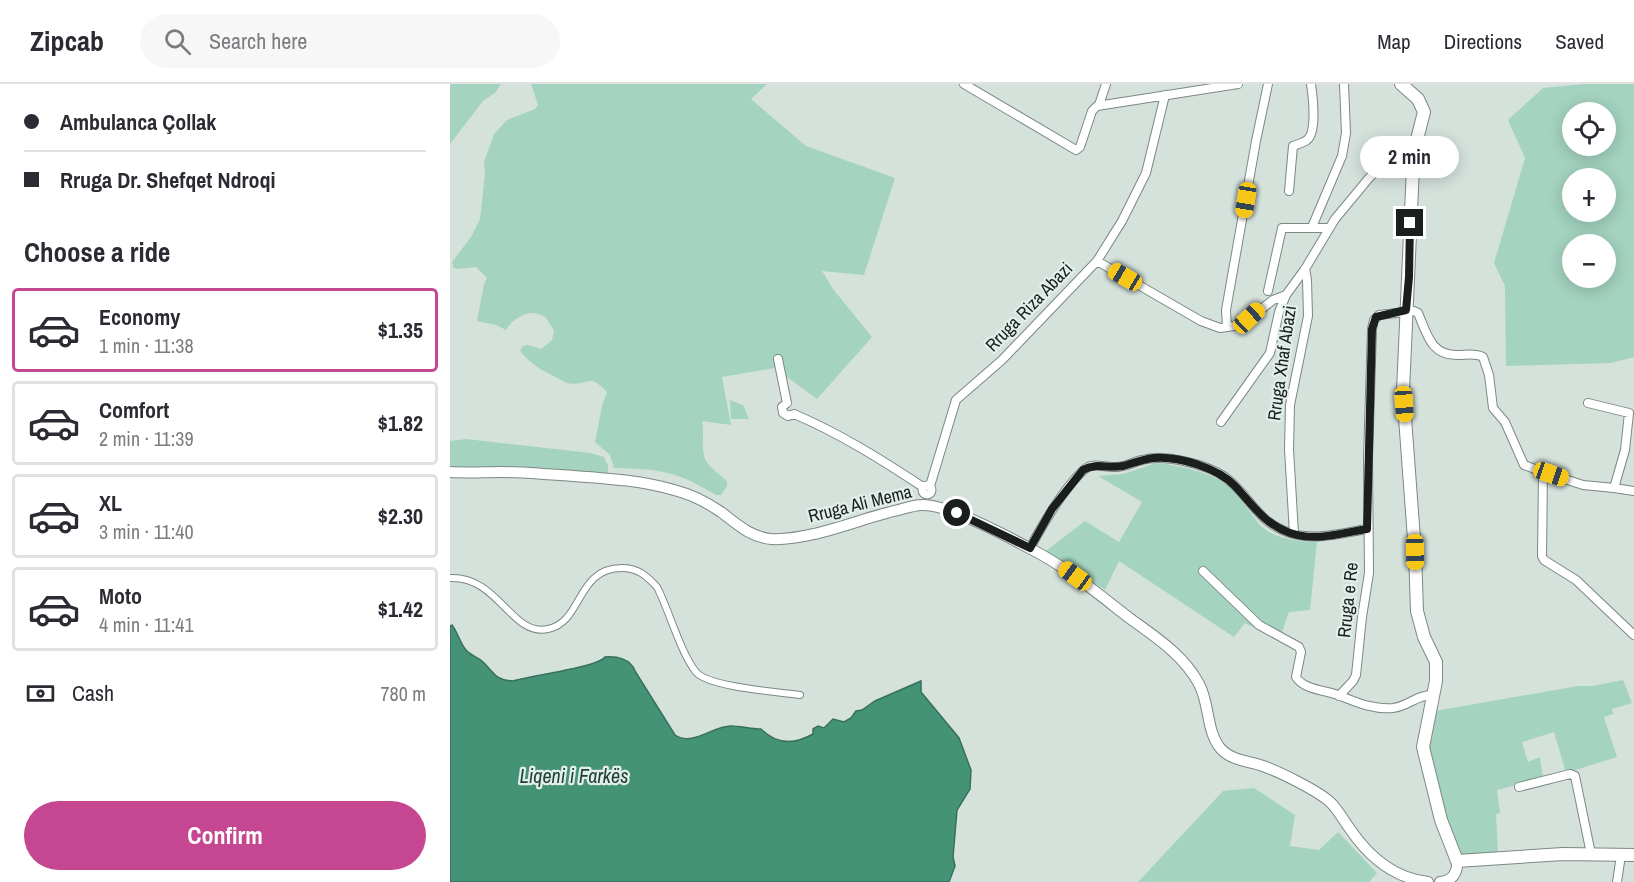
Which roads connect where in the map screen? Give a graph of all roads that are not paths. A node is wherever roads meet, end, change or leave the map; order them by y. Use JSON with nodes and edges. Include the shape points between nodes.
{"nodes":[{"id":1,"x":964,"y":84,"type":"edge"},
{"id":2,"x":1106,"y":84,"type":"edge"},
{"id":3,"x":1238,"y":84,"type":"edge"},
{"id":4,"x":1268,"y":84,"type":"edge"},
{"id":5,"x":1311,"y":84,"type":"edge"},
{"id":6,"x":1344,"y":84,"type":"edge"},
{"id":7,"x":1401,"y":84,"type":"edge"},
{"id":8,"x":1165,"y":95,"type":"junction"},
{"id":9,"x":1099,"y":105,"type":"junction"},
{"id":10,"x":1414,"y":151,"type":"junction"},
{"id":11,"x":1288,"y":191,"type":"dead end"},
{"id":12,"x":1312,"y":227,"type":"junction"},
{"id":13,"x":1329,"y":228,"type":"junction"},
{"id":14,"x":1097,"y":261,"type":"junction"},
{"id":15,"x":1305,"y":269,"type":"junction"},
{"id":16,"x":1268,"y":291,"type":"dead end"},
{"id":17,"x":1286,"y":295,"type":"junction"},
{"id":18,"x":1406,"y":310,"type":"junction"},
{"id":19,"x":1227,"y":327,"type":"junction"},
{"id":20,"x":778,"y":359,"type":"dead end"},
{"id":21,"x":1588,"y":403,"type":"dead end"},
{"id":22,"x":1221,"y":422,"type":"dead end"},
{"id":23,"x":450,"y":472,"type":"edge"},
{"id":24,"x":1543,"y":472,"type":"junction"},
{"id":25,"x":1614,"y":488,"type":"junction"},
{"id":26,"x":1634,"y":490,"type":"edge"},
{"id":27,"x":927,"y":493,"type":"junction"},
{"id":28,"x":1367,"y":529,"type":"junction"},
{"id":29,"x":1294,"y":534,"type":"junction"},
{"id":30,"x":1030,"y":548,"type":"junction"},
{"id":31,"x":1203,"y":571,"type":"dead end"},
{"id":32,"x":450,"y":578,"type":"edge"},
{"id":33,"x":1633,"y":632,"type":"edge"},
{"id":34,"x":800,"y":695,"type":"dead end"},
{"id":35,"x":1433,"y":695,"type":"junction"},
{"id":36,"x":1340,"y":696,"type":"junction"},
{"id":37,"x":1519,"y":787,"type":"dead end"},
{"id":38,"x":1591,"y":854,"type":"junction"},
{"id":39,"x":1621,"y":855,"type":"junction"},
{"id":40,"x":1634,"y":855,"type":"edge"},
{"id":41,"x":1457,"y":861,"type":"junction"},
{"id":42,"x":1456,"y":878,"type":"edge"},
{"id":43,"x":1428,"y":882,"type":"edge"},
{"id":44,"x":1440,"y":882,"type":"edge"},
{"id":45,"x":1617,"y":882,"type":"edge"}],
"edges":[{"from":1,"to":9,"type":"street","via":[[1074,150],[1080,147],[1092,111]]},
{"from":2,"to":9,"type":"street"},
{"from":3,"to":8,"type":"street"},
{"from":4,"to":19,"type":"street","via":[[1226,310]]},
{"from":5,"to":11,"type":"street","via":[[1311,134],[1293,146]]},
{"from":6,"to":12,"type":"street","via":[[1346,133],[1342,156]]},
{"from":7,"to":10,"type":"main road","via":[[1418,99],[1424,112]]},
{"from":8,"to":9,"type":"street"},
{"from":8,"to":14,"type":"street","via":[[1146,173]]},
{"from":10,"to":13,"type":"street","via":[[1383,164]]},
{"from":10,"to":18,"type":"main road"},
{"from":12,"to":13,"type":"street"},
{"from":12,"to":16,"type":"street","via":[[1282,228]]},
{"from":13,"to":15,"type":"street"},
{"from":14,"to":19,"type":"street","name":"Rruga Riza Abazi","via":[[1201,321]]},
{"from":14,"to":27,"type":"street","name":"Rruga Riza Abazi","via":[[1002,360],[956,400]]},
{"from":15,"to":17,"type":"street"},
{"from":15,"to":29,"type":"street","name":"Rruga Xhaf Abazi","via":[[1308,316],[1290,405]]},
{"from":17,"to":19,"type":"street","via":[[1273,300],[1241,325]]},
{"from":17,"to":22,"type":"street","via":[[1270,353]]},
{"from":18,"to":24,"type":"street","via":[[1418,313],[1438,351],[1483,357],[1493,408],[1505,422],[1524,465]]},
{"from":18,"to":28,"type":"street","name":"Rruga e Re","via":[[1376,317],[1372,329]]},
{"from":18,"to":35,"type":"main road","via":[[1403,391],[1416,602],[1424,638],[1436,662]]},
{"from":20,"to":27,"type":"street","via":[[787,403],[782,407],[783,413],[816,424],[872,454]]},
{"from":21,"to":25,"type":"street","via":[[1629,413],[1625,450]]},
{"from":23,"to":27,"type":"street","name":"Rruga Ali Mema","via":[[610,478],[659,486],[696,499],[756,537],[769,539],[796,538],[915,506]]},
{"from":24,"to":25,"type":"street","via":[[1583,485]]},
{"from":24,"to":33,"type":"street","via":[[1544,560],[1576,580]]},
{"from":25,"to":26,"type":"street"},
{"from":27,"to":30,"type":"street","name":"Rruga Ali Mema","via":[[957,513]]},
{"from":28,"to":29,"type":"street","via":[[1322,537]]},
{"from":28,"to":36,"type":"street","name":"Rruga e Re","via":[[1369,573],[1356,675]]},
{"from":29,"to":30,"type":"street","via":[[1267,522],[1220,474],[1171,458],[1157,458],[1115,467],[1095,465],[1083,470],[1052,509]]},
{"from":30,"to":43,"type":"street","name":"Rruga Ali Mema","via":[[1088,585],[1187,666],[1200,685],[1211,731],[1224,752],[1316,792],[1335,808],[1374,860],[1405,878]]},
{"from":31,"to":36,"type":"street","via":[[1259,625],[1301,649],[1296,679],[1308,687]]},
{"from":32,"to":34,"type":"street","via":[[478,584],[520,622],[544,630],[563,622],[591,580],[617,568],[630,568],[657,587],[692,665],[704,679]]},
{"from":35,"to":36,"type":"street","via":[[1422,695],[1391,708],[1365,706]]},
{"from":35,"to":41,"type":"main road","via":[[1423,747],[1441,820]]},
{"from":37,"to":38,"type":"street","via":[[1575,776]]},
{"from":38,"to":39,"type":"main road"},
{"from":38,"to":41,"type":"main road"},
{"from":39,"to":40,"type":"main road"},
{"from":39,"to":45,"type":"street"},
{"from":41,"to":42,"type":"street"},
{"from":42,"to":44,"type":"street"}]}
